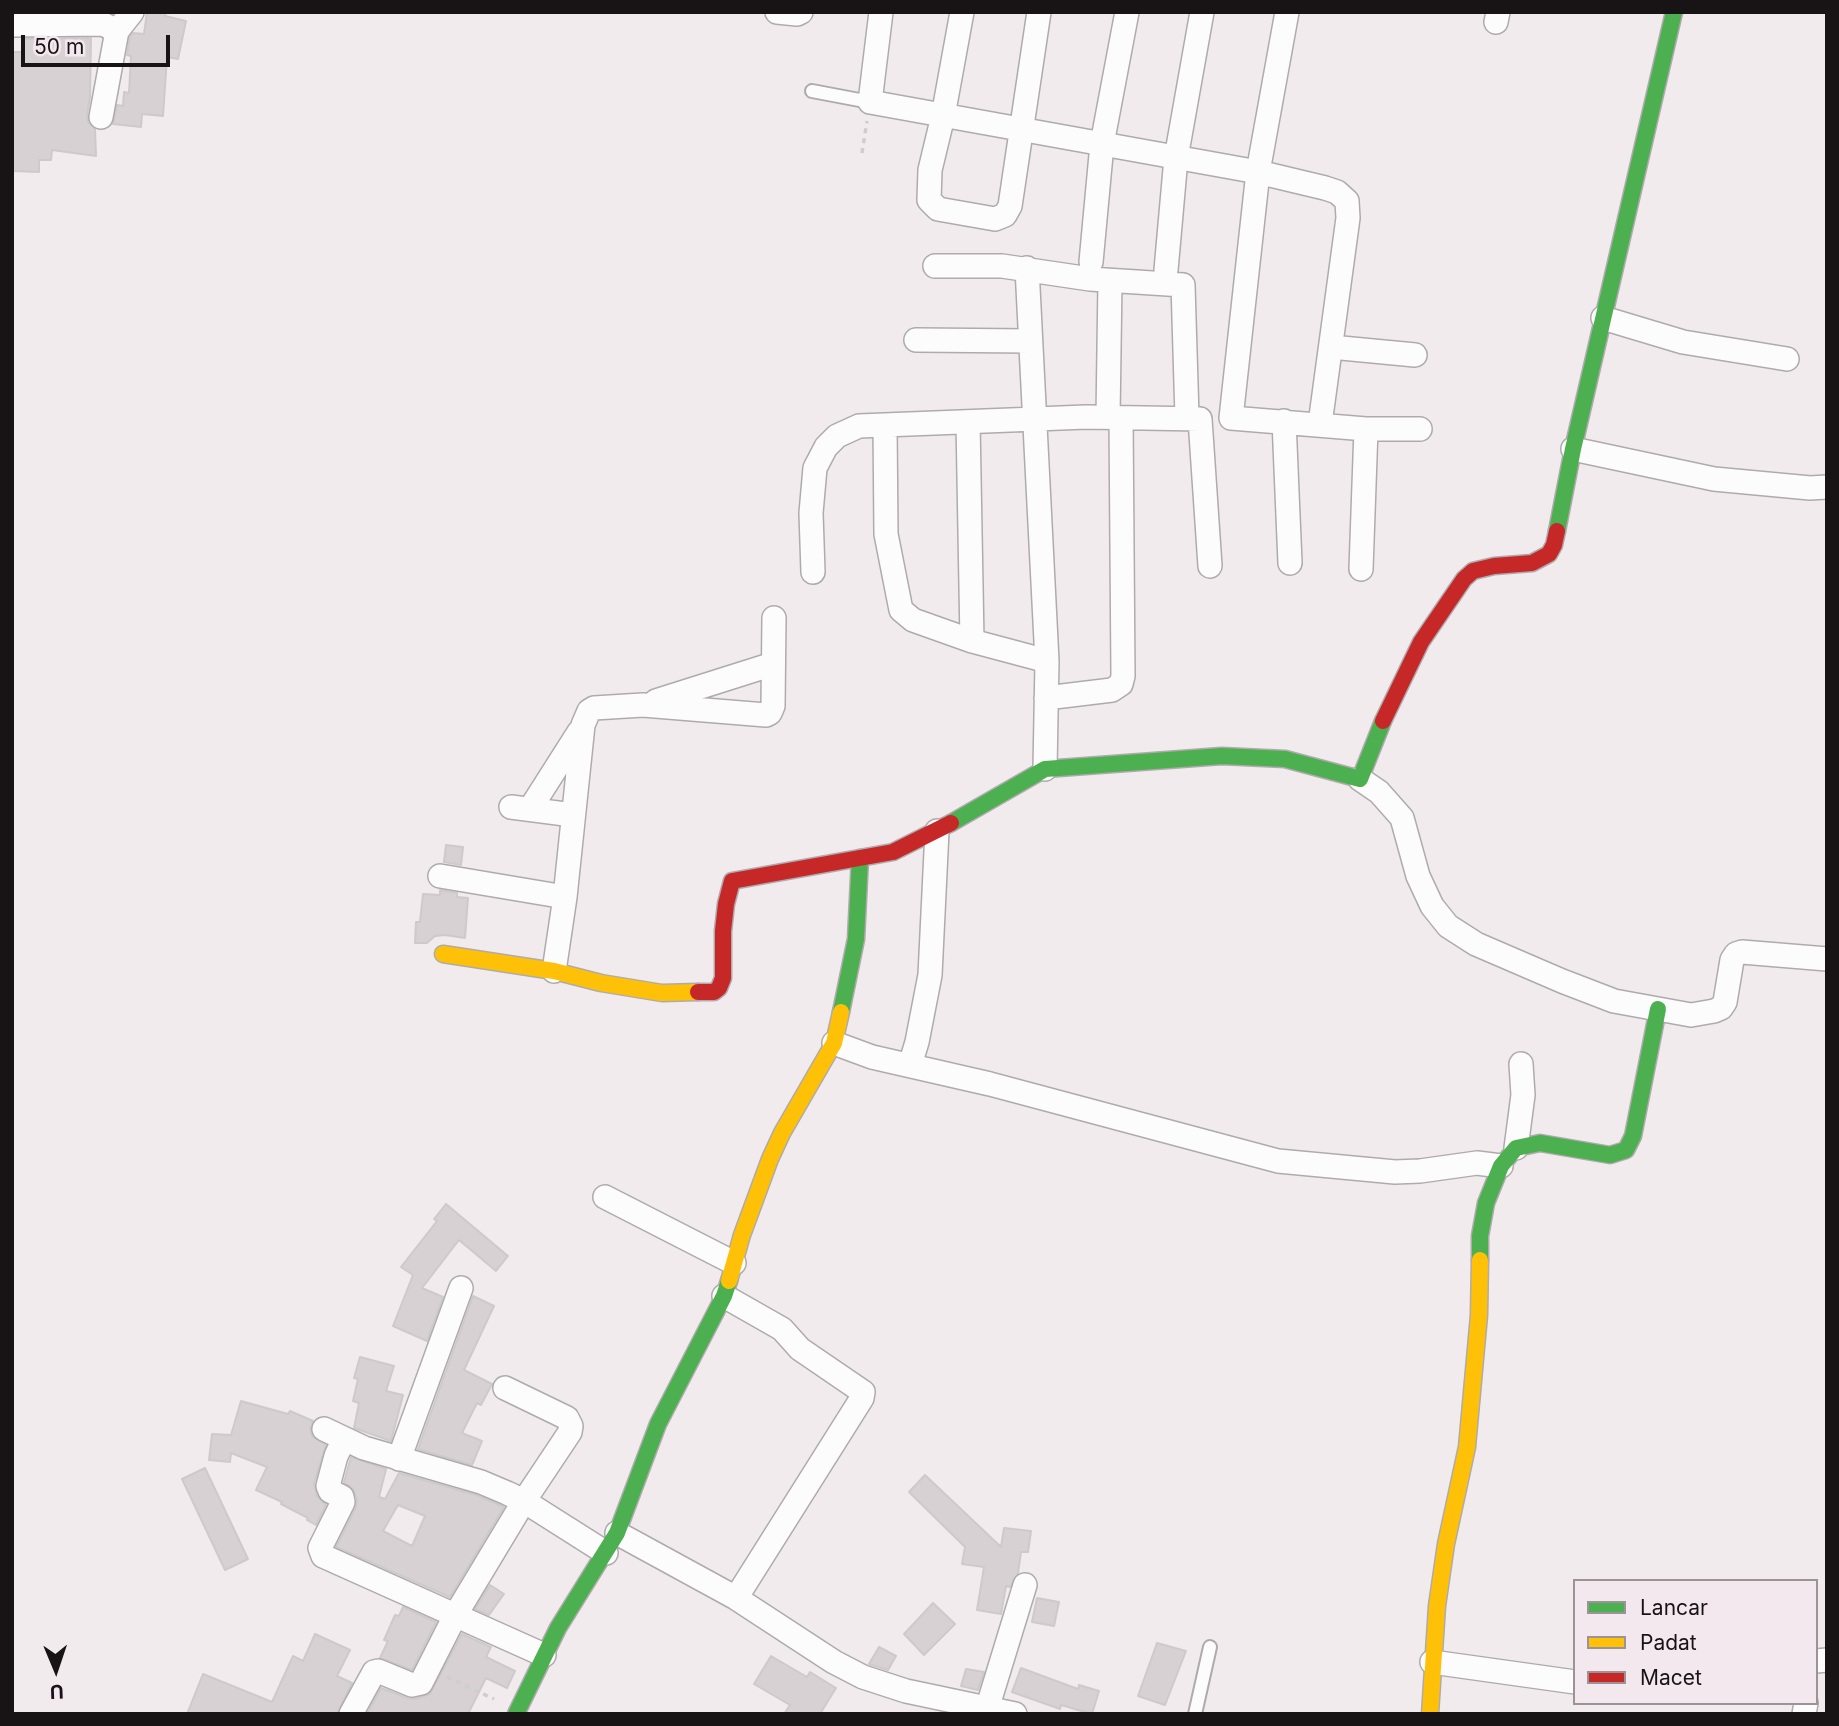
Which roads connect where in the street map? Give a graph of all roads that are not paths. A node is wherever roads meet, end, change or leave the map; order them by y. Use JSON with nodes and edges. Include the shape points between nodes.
{"nodes":[{"id":1,"x":132,"y":12,"type":"edge"},
{"id":2,"x":777,"y":12,"type":"edge"},
{"id":3,"x":801,"y":12,"type":"edge"},
{"id":4,"x":881,"y":12,"type":"edge"},
{"id":5,"x":961,"y":12,"type":"edge"},
{"id":6,"x":1039,"y":12,"type":"edge"},
{"id":7,"x":1127,"y":12,"type":"edge"},
{"id":8,"x":1202,"y":12,"type":"edge"},
{"id":9,"x":1287,"y":12,"type":"edge"},
{"id":10,"x":1674,"y":12,"type":"edge"},
{"id":11,"x":12,"y":25,"type":"edge"},
{"id":12,"x":117,"y":31,"type":"junction"},
{"id":13,"x":812,"y":91,"type":"dead end"},
{"id":14,"x":870,"y":102,"type":"junction"},
{"id":15,"x":943,"y":116,"type":"junction"},
{"id":16,"x":102,"y":117,"type":"dead end"},
{"id":17,"x":1021,"y":129,"type":"junction"},
{"id":18,"x":1102,"y":144,"type":"junction"},
{"id":19,"x":1176,"y":158,"type":"junction"},
{"id":20,"x":1258,"y":172,"type":"junction"},
{"id":21,"x":1091,"y":262,"type":"dead end"},
{"id":22,"x":935,"y":266,"type":"dead end"},
{"id":23,"x":1027,"y":268,"type":"junction"},
{"id":24,"x":1166,"y":270,"type":"dead end"},
{"id":25,"x":1110,"y":281,"type":"junction"},
{"id":26,"x":1604,"y":318,"type":"junction"},
{"id":27,"x":916,"y":340,"type":"dead end"},
{"id":28,"x":1030,"y":341,"type":"junction"},
{"id":29,"x":1331,"y":347,"type":"junction"},
{"id":30,"x":1415,"y":355,"type":"dead end"},
{"id":31,"x":1787,"y":359,"type":"dead end"},
{"id":32,"x":1187,"y":417,"type":"junction"},
{"id":33,"x":1114,"y":418,"type":"junction"},
{"id":34,"x":1034,"y":419,"type":"junction"},
{"id":35,"x":1284,"y":421,"type":"junction"},
{"id":36,"x":968,"y":422,"type":"junction"},
{"id":37,"x":1320,"y":424,"type":"junction"},
{"id":38,"x":885,"y":425,"type":"junction"},
{"id":39,"x":1366,"y":429,"type":"junction"},
{"id":40,"x":1420,"y":429,"type":"dead end"},
{"id":41,"x":1573,"y":449,"type":"junction"},
{"id":42,"x":1827,"y":487,"type":"edge"},
{"id":43,"x":1290,"y":563,"type":"dead end"},
{"id":44,"x":1210,"y":566,"type":"dead end"},
{"id":45,"x":1361,"y":569,"type":"dead end"},
{"id":46,"x":813,"y":572,"type":"dead end"},
{"id":47,"x":774,"y":618,"type":"dead end"},
{"id":48,"x":972,"y":641,"type":"junction"},
{"id":49,"x":1047,"y":661,"type":"junction"},
{"id":50,"x":773,"y":664,"type":"junction"},
{"id":51,"x":1046,"y":698,"type":"junction"},
{"id":52,"x":643,"y":705,"type":"junction"},
{"id":53,"x":583,"y":725,"type":"junction"},
{"id":54,"x":1045,"y":769,"type":"junction"},
{"id":55,"x":1360,"y":779,"type":"junction"},
{"id":56,"x":573,"y":816,"type":"junction"},
{"id":57,"x":937,"y":831,"type":"junction"},
{"id":58,"x":860,"y":858,"type":"junction"},
{"id":59,"x":440,"y":876,"type":"dead end"},
{"id":60,"x":565,"y":897,"type":"junction"},
{"id":61,"x":443,"y":954,"type":"dead end"},
{"id":62,"x":1827,"y":959,"type":"edge"},
{"id":63,"x":554,"y":971,"type":"junction"},
{"id":64,"x":1658,"y":1009,"type":"junction"},
{"id":65,"x":834,"y":1042,"type":"junction"},
{"id":66,"x":1521,"y":1064,"type":"dead end"},
{"id":67,"x":910,"y":1065,"type":"junction"},
{"id":68,"x":1509,"y":1157,"type":"junction"},
{"id":69,"x":605,"y":1197,"type":"dead end"},
{"id":70,"x":734,"y":1263,"type":"junction"},
{"id":71,"x":461,"y":1288,"type":"dead end"},
{"id":72,"x":724,"y":1296,"type":"junction"},
{"id":73,"x":505,"y":1388,"type":"dead end"},
{"id":74,"x":399,"y":1459,"type":"junction"},
{"id":75,"x":524,"y":1501,"type":"junction"},
{"id":76,"x":612,"y":1543,"type":"junction"},
{"id":77,"x":1025,"y":1585,"type":"dead end"},
{"id":78,"x":736,"y":1598,"type":"junction"},
{"id":79,"x":456,"y":1614,"type":"junction"},
{"id":80,"x":1210,"y":1647,"type":"dead end"},
{"id":81,"x":544,"y":1654,"type":"junction"},
{"id":82,"x":1432,"y":1662,"type":"junction"},
{"id":83,"x":1573,"y":1682,"type":"edge"},
{"id":84,"x":979,"y":1710,"type":"edge"},
{"id":85,"x":517,"y":1712,"type":"edge"},
{"id":86,"x":351,"y":1714,"type":"edge"},
{"id":87,"x":1015,"y":1714,"type":"edge"},
{"id":88,"x":1195,"y":1714,"type":"edge"},
{"id":89,"x":1430,"y":1714,"type":"edge"}],
"edges":[{"from":1,"to":12,"type":"street"},
{"from":2,"to":3,"type":"street"},
{"from":4,"to":14,"type":"street"},
{"from":5,"to":15,"type":"street"},
{"from":6,"to":17,"type":"street"},
{"from":7,"to":18,"type":"street"},
{"from":8,"to":19,"type":"street"},
{"from":9,"to":20,"type":"street"},
{"from":10,"to":26,"type":"street"},
{"from":11,"to":12,"type":"street","via":[[103,24]]},
{"from":12,"to":16,"type":"street"},
{"from":13,"to":14,"type":"lane"},
{"from":14,"to":15,"type":"street"},
{"from":15,"to":17,"type":"street"},
{"from":15,"to":17,"type":"street","via":[[930,170],[929,200],[938,209],[995,219],[1006,215],[1010,206]]},
{"from":17,"to":18,"type":"street"},
{"from":18,"to":19,"type":"street"},
{"from":18,"to":21,"type":"street"},
{"from":19,"to":20,"type":"street"},
{"from":19,"to":24,"type":"street"},
{"from":20,"to":29,"type":"street","via":[[1325,188],[1347,201]]},
{"from":20,"to":35,"type":"street","via":[[1231,418]]},
{"from":22,"to":23,"type":"street"},
{"from":23,"to":25,"type":"street"},
{"from":23,"to":28,"type":"street"},
{"from":25,"to":32,"type":"street","via":[[1183,285]]},
{"from":25,"to":33,"type":"street"},
{"from":26,"to":31,"type":"street","via":[[1683,342]]},
{"from":26,"to":41,"type":"street"},
{"from":27,"to":28,"type":"street"},
{"from":28,"to":34,"type":"street"},
{"from":29,"to":30,"type":"street"},
{"from":29,"to":37,"type":"street"},
{"from":32,"to":33,"type":"street"},
{"from":32,"to":44,"type":"street","via":[[1200,419]]},
{"from":33,"to":34,"type":"street"},
{"from":33,"to":51,"type":"street","via":[[1123,676],[1112,690]]},
{"from":34,"to":36,"type":"street"},
{"from":34,"to":49,"type":"street"},
{"from":35,"to":37,"type":"street"},
{"from":35,"to":43,"type":"street"},
{"from":36,"to":38,"type":"street"},
{"from":36,"to":48,"type":"street"},
{"from":37,"to":39,"type":"street"},
{"from":38,"to":46,"type":"street","via":[[859,426],[837,436],[815,468]]},
{"from":38,"to":48,"type":"street","via":[[887,534],[901,610],[913,620]]},
{"from":39,"to":40,"type":"street"},
{"from":39,"to":45,"type":"street"},
{"from":41,"to":42,"type":"street","via":[[1714,479]]},
{"from":41,"to":55,"type":"street","via":[[1549,554],[1532,563],[1473,571],[1464,579],[1421,642]]},
{"from":47,"to":50,"type":"street"},
{"from":48,"to":49,"type":"street"},
{"from":49,"to":51,"type":"street"},
{"from":50,"to":52,"type":"street"},
{"from":50,"to":52,"type":"street","via":[[774,706],[766,715]]},
{"from":51,"to":54,"type":"street"},
{"from":52,"to":53,"type":"street","via":[[591,709]]},
{"from":53,"to":56,"type":"street"},
{"from":53,"to":56,"type":"street","via":[[521,808]]},
{"from":54,"to":55,"type":"street","via":[[1222,756],[1286,760]]},
{"from":54,"to":57,"type":"street"},
{"from":55,"to":64,"type":"street","via":[[1402,818],[1418,876],[1448,926],[1476,944],[1575,986],[1614,1001]]},
{"from":56,"to":60,"type":"street"},
{"from":57,"to":58,"type":"street","via":[[893,852]]},
{"from":57,"to":67,"type":"street","via":[[930,975]]},
{"from":58,"to":63,"type":"street","via":[[732,881],[723,931],[723,978],[714,992],[662,993]]},
{"from":58,"to":65,"type":"street","via":[[856,939]]},
{"from":59,"to":60,"type":"street"},
{"from":60,"to":63,"type":"street"},
{"from":61,"to":63,"type":"street"},
{"from":62,"to":64,"type":"street","via":[[1742,952],[1732,960],[1721,1008],[1691,1015]]},
{"from":64,"to":68,"type":"street","via":[[1633,1136],[1626,1150],[1610,1155],[1539,1143]]},
{"from":65,"to":67,"type":"street"},
{"from":65,"to":70,"type":"street","via":[[770,1159]]},
{"from":66,"to":68,"type":"street","via":[[1523,1095]]},
{"from":67,"to":68,"type":"street","via":[[1278,1161],[1395,1172]]},
{"from":68,"to":82,"type":"street","via":[[1482,1219],[1468,1447],[1446,1544]]},
{"from":69,"to":70,"type":"street"},
{"from":70,"to":72,"type":"street"},
{"from":71,"to":74,"type":"street"},
{"from":72,"to":76,"type":"street","via":[[658,1424]]},
{"from":72,"to":78,"type":"street","via":[[782,1329],[800,1349],[863,1392]]},
{"from":73,"to":75,"type":"street","via":[[567,1419],[571,1426]]},
{"from":74,"to":75,"type":"street","via":[[481,1482]]},
{"from":74,"to":79,"type":"street","via":[[334,1434],[336,1456],[328,1486],[343,1502],[321,1553]]},
{"from":75,"to":76,"type":"street"},
{"from":75,"to":79,"type":"street"},
{"from":76,"to":78,"type":"street"},
{"from":76,"to":81,"type":"street"},
{"from":77,"to":84,"type":"street"},
{"from":78,"to":84,"type":"street","via":[[863,1677]]},
{"from":79,"to":81,"type":"street"},
{"from":79,"to":86,"type":"street","via":[[421,1683],[412,1685],[374,1672]]},
{"from":80,"to":88,"type":"lane"},
{"from":81,"to":85,"type":"street"},
{"from":82,"to":83,"type":"street"},
{"from":82,"to":89,"type":"street"},
{"from":84,"to":87,"type":"street"}]}
